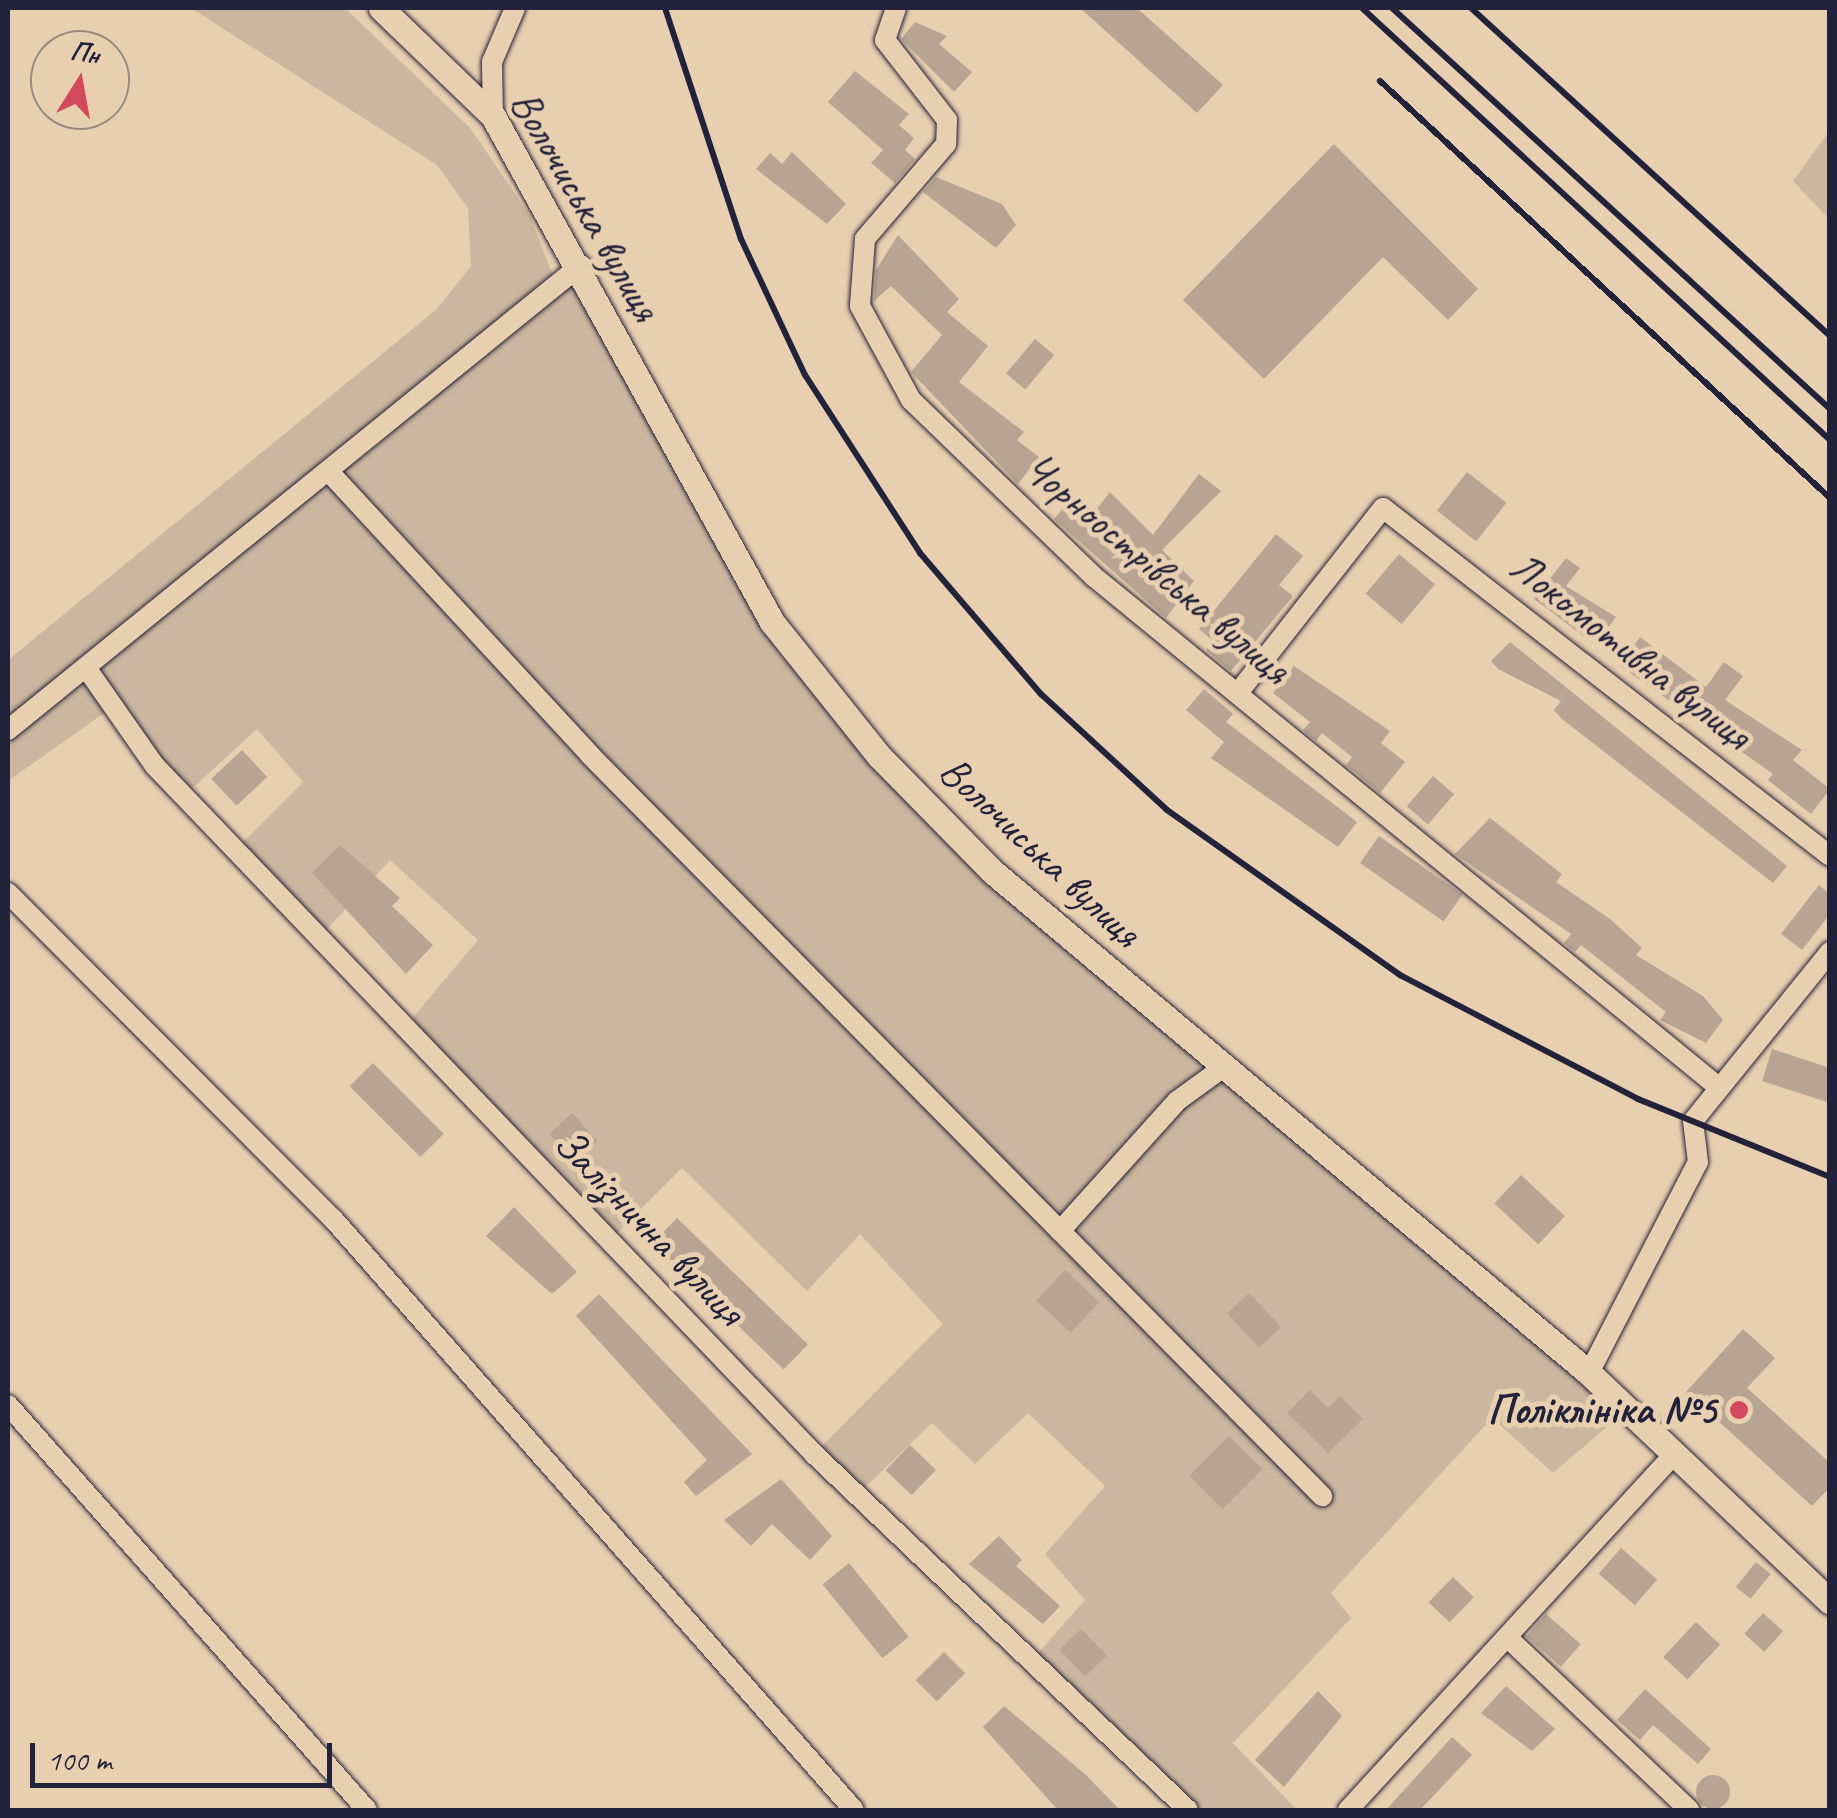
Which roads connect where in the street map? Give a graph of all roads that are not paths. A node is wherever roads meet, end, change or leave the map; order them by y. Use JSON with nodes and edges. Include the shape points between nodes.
{"nodes":[{"id":1,"x":380,"y":8,"type":"edge"},
{"id":2,"x":515,"y":8,"type":"edge"},
{"id":3,"x":896,"y":8,"type":"edge"},
{"id":4,"x":493,"y":116,"type":"junction"},
{"id":5,"x":581,"y":265,"type":"junction"},
{"id":6,"x":330,"y":474,"type":"junction"},
{"id":7,"x":87,"y":669,"type":"junction"},
{"id":8,"x":1241,"y":688,"type":"junction"},
{"id":9,"x":8,"y":730,"type":"edge"},
{"id":10,"x":1830,"y":856,"type":"edge"},
{"id":11,"x":8,"y":892,"type":"edge"},
{"id":12,"x":1830,"y":952,"type":"edge"},
{"id":13,"x":1221,"y":1069,"type":"junction"},
{"id":14,"x":1716,"y":1084,"type":"junction"},
{"id":15,"x":1060,"y":1231,"type":"junction"},
{"id":16,"x":1589,"y":1373,"type":"junction"},
{"id":17,"x":8,"y":1405,"type":"edge"},
{"id":18,"x":1674,"y":1454,"type":"junction"},
{"id":19,"x":1322,"y":1496,"type":"dead end"},
{"id":20,"x":1830,"y":1602,"type":"edge"},
{"id":21,"x":1508,"y":1638,"type":"junction"},
{"id":22,"x":367,"y":1810,"type":"edge"},
{"id":23,"x":854,"y":1810,"type":"edge"},
{"id":24,"x":1188,"y":1810,"type":"edge"},
{"id":25,"x":1348,"y":1810,"type":"edge"},
{"id":26,"x":1690,"y":1810,"type":"edge"}],
"edges":[{"from":1,"to":4,"type":"main road","name":"Волочиська вулиця"},
{"from":2,"to":4,"type":"street","via":[[492,62]]},
{"from":3,"to":8,"type":"street","name":"Чорноострівська вулиця","via":[[885,40],[947,120],[946,144],[865,239],[860,306],[872,335],[911,400],[1040,528]]},
{"from":4,"to":5,"type":"main road","name":"Волочиська вулиця"},
{"from":5,"to":6,"type":"street"},
{"from":5,"to":13,"type":"main road","name":"Волочиська вулиця","via":[[692,485],[820,689],[993,872]]},
{"from":6,"to":7,"type":"street"},
{"from":6,"to":15,"type":"street","via":[[590,756]]},
{"from":7,"to":9,"type":"street"},
{"from":7,"to":24,"type":"street","name":"Залізнична вулиця","via":[[156,766],[826,1465]]},
{"from":8,"to":10,"type":"street","name":"Локомотивна вулиця","via":[[1383,508]]},
{"from":8,"to":14,"type":"street","name":"Чорноострівська вулиця"},
{"from":11,"to":23,"type":"street","via":[[334,1220]]},
{"from":12,"to":14,"type":"street"},
{"from":13,"to":15,"type":"street","via":[[1177,1100]]},
{"from":13,"to":16,"type":"main road","name":"Волочиська вулиця"},
{"from":14,"to":16,"type":"street","via":[[1694,1121],[1698,1162]]},
{"from":15,"to":19,"type":"street"},
{"from":16,"to":18,"type":"main road","name":"Волочиська вулиця"},
{"from":17,"to":22,"type":"street"},
{"from":18,"to":20,"type":"main road","name":"Волочиська вулиця"},
{"from":18,"to":21,"type":"street"},
{"from":21,"to":25,"type":"street"},
{"from":21,"to":26,"type":"street"}]}
